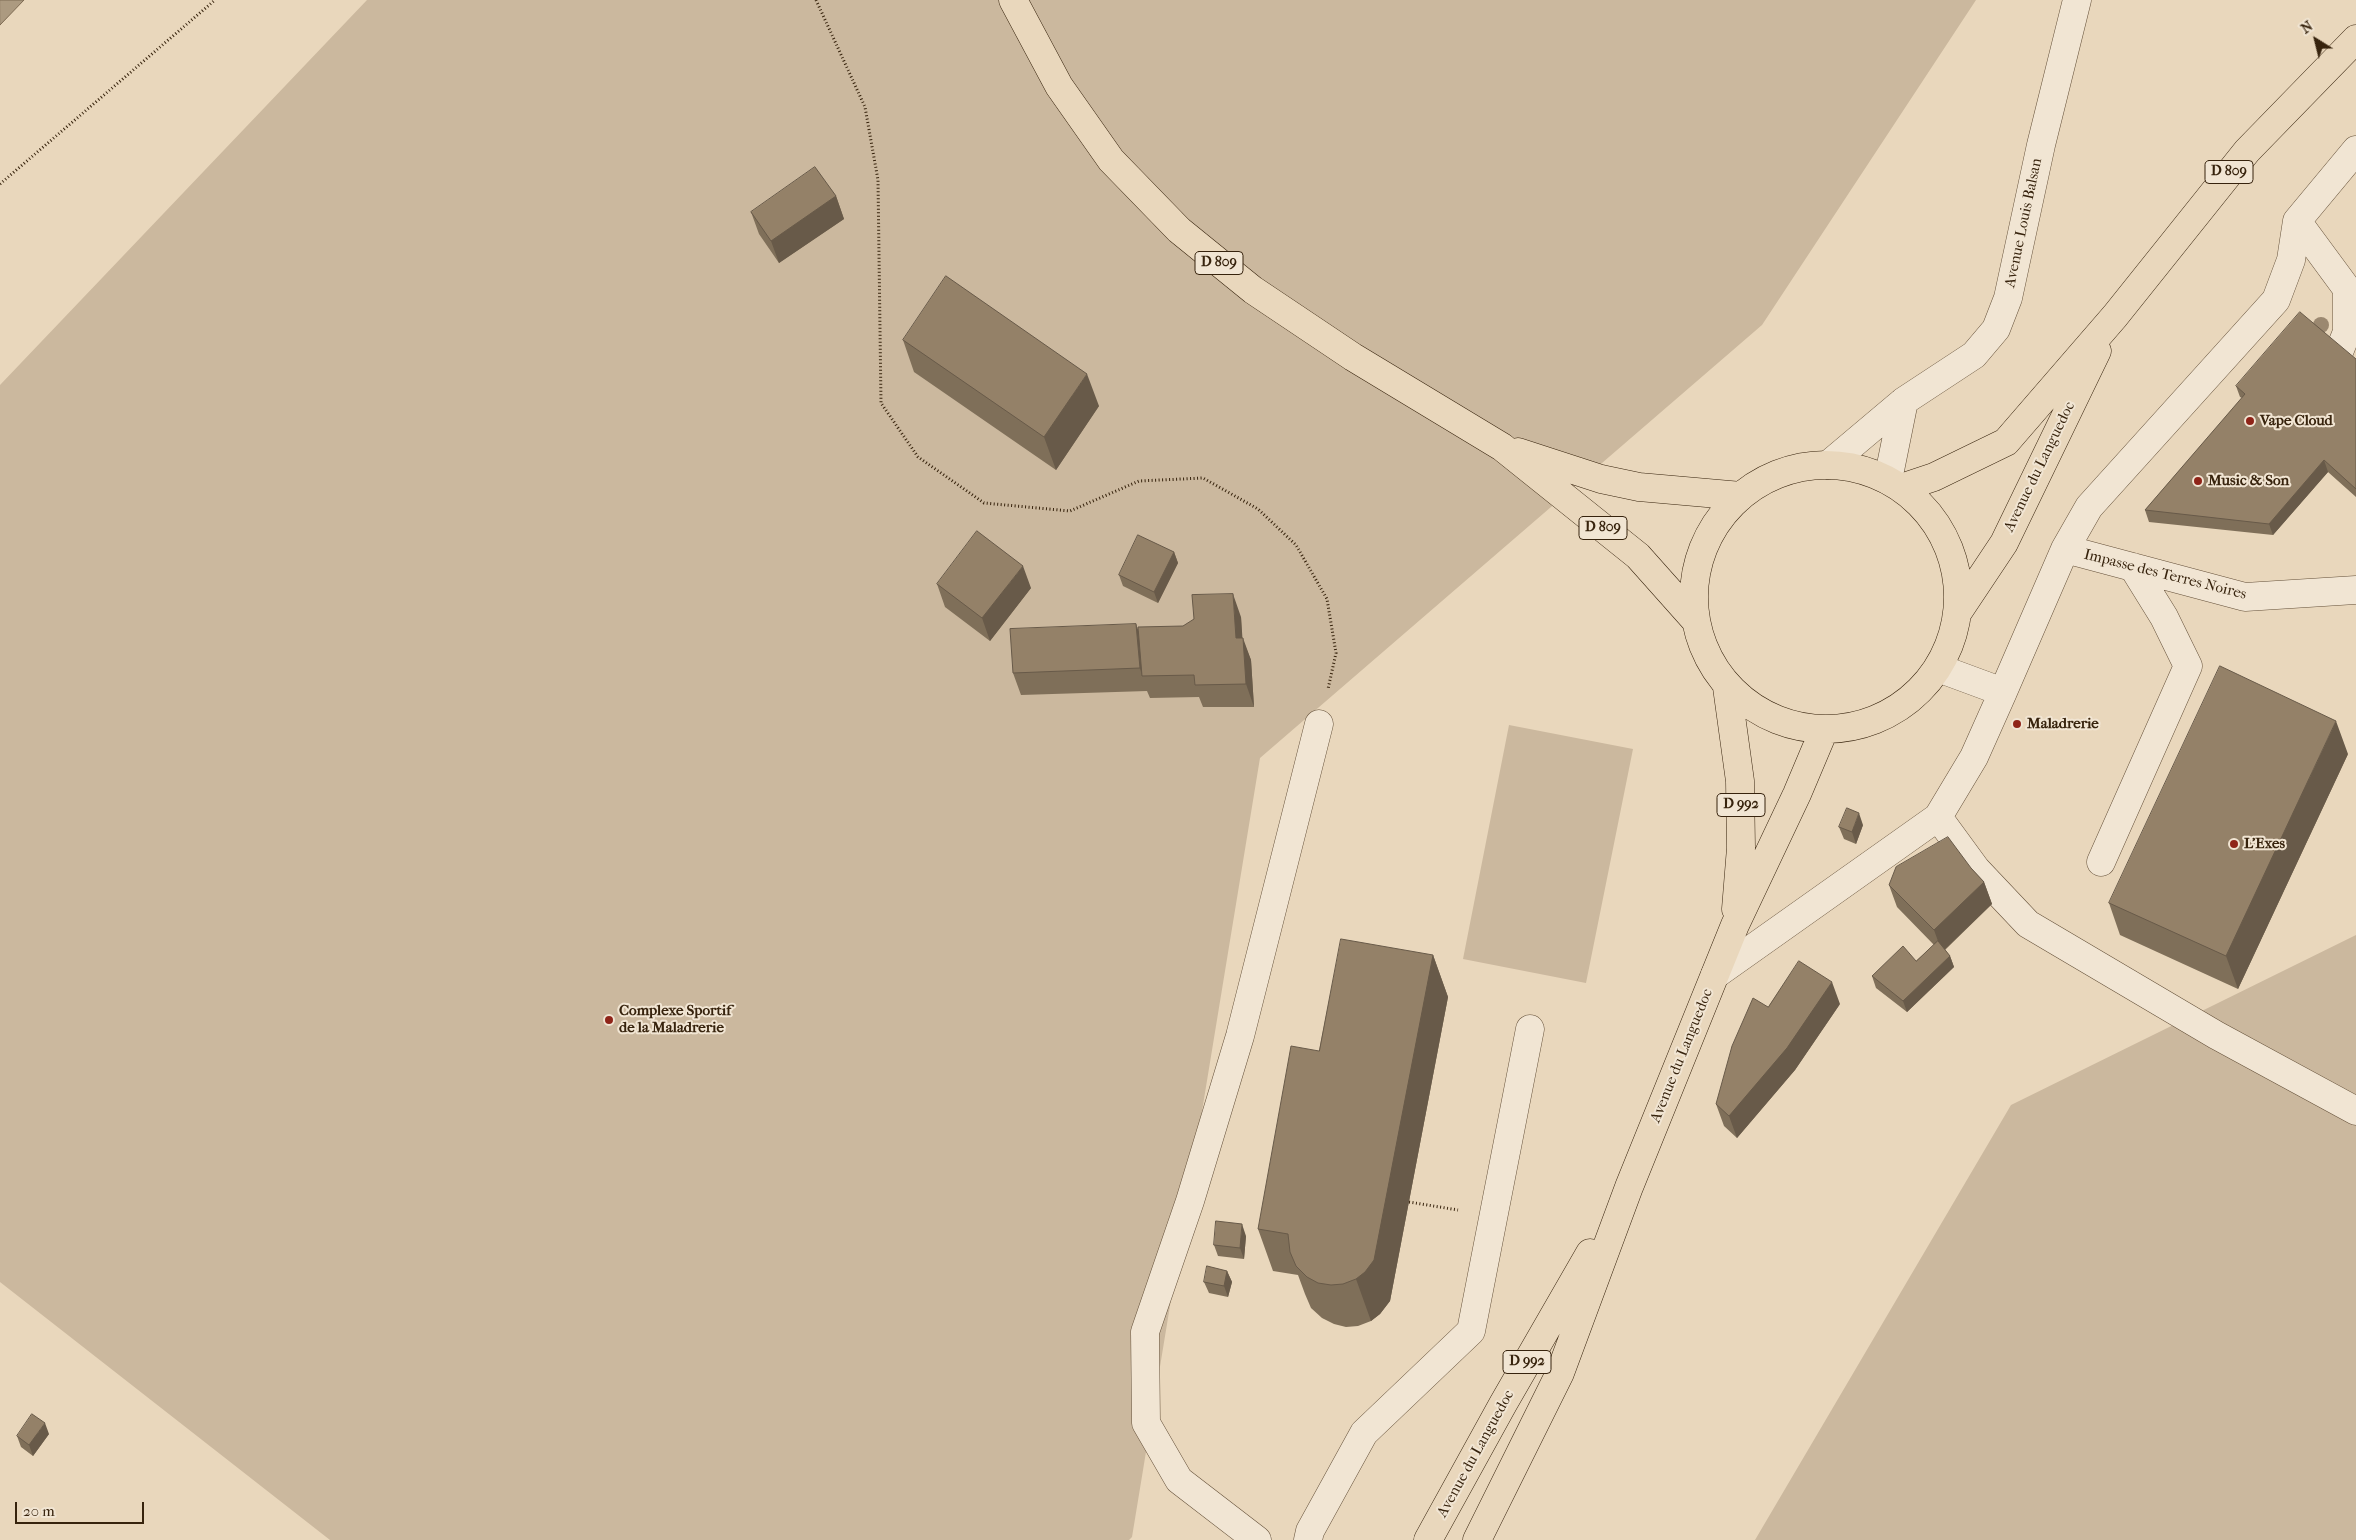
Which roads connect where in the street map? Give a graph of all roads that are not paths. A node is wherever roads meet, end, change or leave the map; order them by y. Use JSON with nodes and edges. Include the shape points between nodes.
{"nodes":[{"id":1,"x":1013,"y":0,"type":"edge"},
{"id":2,"x":2076,"y":0,"type":"edge"},
{"id":3,"x":2356,"y":39,"type":"edge"},
{"id":4,"x":2356,"y":150,"type":"edge"},
{"id":5,"x":2297,"y":221,"type":"junction"},
{"id":6,"x":2115,"y":316,"type":"junction"},
{"id":7,"x":2320,"y":398,"type":"edge"},
{"id":8,"x":1904,"y":401,"type":"junction"},
{"id":9,"x":1502,"y":447,"type":"junction"},
{"id":10,"x":1828,"y":465,"type":"junction"},
{"id":11,"x":1895,"y":484,"type":"junction"},
{"id":12,"x":1740,"y":496,"type":"junction"},
{"id":13,"x":2065,"y":549,"type":"junction"},
{"id":14,"x":2133,"y":567,"type":"junction"},
{"id":15,"x":2356,"y":590,"type":"edge"},
{"id":16,"x":1958,"y":612,"type":"junction"},
{"id":17,"x":1695,"y":620,"type":"junction"},
{"id":18,"x":1938,"y":668,"type":"junction"},
{"id":19,"x":1727,"y":687,"type":"junction"},
{"id":20,"x":2003,"y":692,"type":"junction"},
{"id":21,"x":1319,"y":724,"type":"road end"},
{"id":22,"x":1824,"y":730,"type":"junction"},
{"id":23,"x":1938,"y":817,"type":"junction"},
{"id":24,"x":2101,"y":862,"type":"dead end"},
{"id":25,"x":1735,"y":925,"type":"junction"},
{"id":26,"x":1715,"y":975,"type":"junction"},
{"id":27,"x":1530,"y":1029,"type":"dead end"},
{"id":28,"x":2356,"y":1111,"type":"edge"},
{"id":29,"x":1629,"y":1187,"type":"junction"},
{"id":30,"x":1257,"y":1540,"type":"edge"},
{"id":31,"x":1308,"y":1540,"type":"edge"},
{"id":32,"x":1428,"y":1540,"type":"edge"},
{"id":33,"x":1476,"y":1540,"type":"edge"}],
"edges":[{"from":1,"to":9,"type":"main road","number":"D 809","via":[[1059,86],[1111,160],[1179,230],[1253,290],[1353,357]]},
{"from":2,"to":8,"type":"street","name":"Avenue Louis Balsan","via":[[2008,298],[1996,329],[1974,355]]},
{"from":3,"to":6,"type":"main road","name":"Avenue du Languedoc","number":"D 809","via":[[2246,151]]},
{"from":4,"to":5,"type":"street"},
{"from":5,"to":7,"type":"street","via":[[2347,290],[2347,332]]},
{"from":5,"to":13,"type":"street","via":[[2291,260],[2276,300],[2089,507]]},
{"from":6,"to":11,"type":"main road","name":"Avenue du Languedoc","number":"D 809","via":[[2006,442],[1934,477]]},
{"from":6,"to":16,"type":"main road","name":"Avenue du Languedoc","number":"D 809","via":[[2004,542]]},
{"from":8,"to":10,"type":"street","name":"Avenue Louis Balsan"},
{"from":8,"to":11,"type":"street"},
{"from":9,"to":12,"type":"main road","number":"D 809","via":[[1600,479],[1639,487]]},
{"from":9,"to":17,"type":"main road","number":"D 809","via":[[1638,556]]},
{"from":10,"to":11,"type":"main road","via":[[1869,472]]},
{"from":10,"to":12,"type":"main road","via":[[1797,469],[1767,479]]},
{"from":11,"to":16,"type":"main road","via":[[1927,512],[1947,542],[1957,576]]},
{"from":12,"to":17,"type":"main road","via":[[1712,532],[1696,574]]},
{"from":13,"to":14,"type":"street","name":"Impasse des Terres Noires"},
{"from":13,"to":20,"type":"street"},
{"from":14,"to":15,"type":"street","name":"Impasse des Terres Noires","via":[[2245,597]]},
{"from":14,"to":24,"type":"street","via":[[2164,617],[2188,666]]},
{"from":16,"to":18,"type":"main road","via":[[1951,641]]},
{"from":17,"to":19,"type":"main road","via":[[1707,656]]},
{"from":18,"to":20,"type":"street"},
{"from":18,"to":22,"type":"main road","via":[[1908,702],[1869,723]]},
{"from":19,"to":22,"type":"main road","via":[[1755,710],[1788,725]]},
{"from":19,"to":25,"type":"main road","name":"Avenue du Languedoc","number":"D 992","via":[[1740,781],[1741,848]]},
{"from":20,"to":23,"type":"street","via":[[1974,757]]},
{"from":21,"to":30,"type":"street","via":[[1240,1036],[1190,1201],[1145,1332],[1146,1423],[1179,1480]]},
{"from":22,"to":25,"type":"main road","name":"Avenue du Languedoc","number":"D 992"},
{"from":23,"to":26,"type":"street"},
{"from":23,"to":28,"type":"street","via":[[1976,869],[2028,924],[2216,1035]]},
{"from":25,"to":26,"type":"main road","name":"Avenue du Languedoc","number":"D 992"},
{"from":26,"to":29,"type":"main road","name":"Avenue du Languedoc","number":"D 992"},
{"from":27,"to":31,"type":"street","via":[[1471,1331],[1364,1433]]},
{"from":29,"to":32,"type":"main road","name":"Avenue du Languedoc","number":"D 992"},
{"from":29,"to":33,"type":"main road","name":"Avenue du Languedoc","number":"D 992","via":[[1560,1373]]}]}
